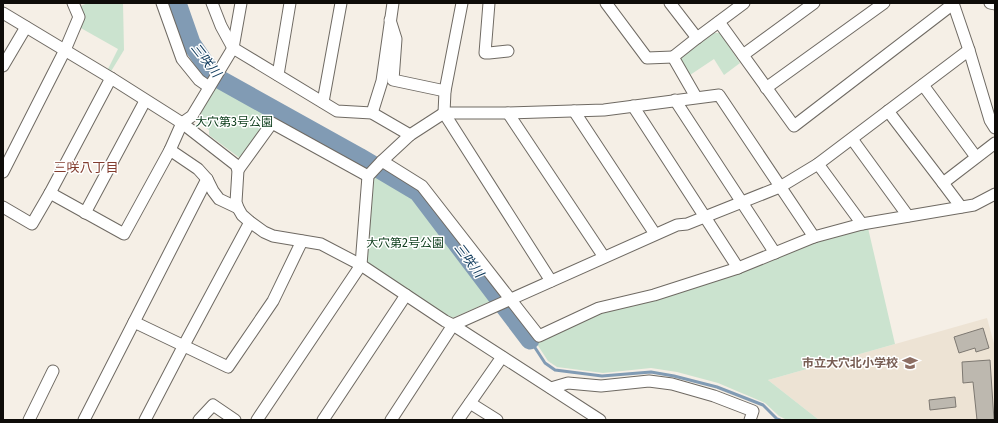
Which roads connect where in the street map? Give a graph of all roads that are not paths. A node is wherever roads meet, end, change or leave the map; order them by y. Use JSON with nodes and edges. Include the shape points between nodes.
{"nodes":[{"id":1,"x":73,"y":3,"type":"edge"},
{"id":2,"x":162,"y":3,"type":"edge"},
{"id":3,"x":212,"y":3,"type":"edge"},
{"id":4,"x":241,"y":3,"type":"edge"},
{"id":5,"x":290,"y":3,"type":"edge"},
{"id":6,"x":341,"y":3,"type":"edge"},
{"id":7,"x":393,"y":3,"type":"edge"},
{"id":8,"x":462,"y":3,"type":"edge"},
{"id":9,"x":489,"y":3,"type":"edge"},
{"id":10,"x":606,"y":3,"type":"edge"},
{"id":11,"x":670,"y":3,"type":"edge"},
{"id":12,"x":814,"y":3,"type":"edge"},
{"id":13,"x":884,"y":3,"type":"edge"},
{"id":14,"x":990,"y":3,"type":"edge"},
{"id":15,"x":740,"y":4,"type":"edge"},
{"id":16,"x":953,"y":4,"type":"edge"},
{"id":17,"x":995,"y":4,"type":"edge"},
{"id":18,"x":3,"y":13,"type":"edge"},
{"id":19,"x":390,"y":20,"type":"junction"},
{"id":20,"x":719,"y":22,"type":"junction"},
{"id":21,"x":26,"y":27,"type":"junction"},
{"id":22,"x":697,"y":38,"type":"junction"},
{"id":23,"x":233,"y":48,"type":"junction"},
{"id":24,"x":65,"y":50,"type":"junction"},
{"id":25,"x":969,"y":50,"type":"junction"},
{"id":26,"x":508,"y":51,"type":"dead end"},
{"id":27,"x":743,"y":56,"type":"junction"},
{"id":28,"x":673,"y":57,"type":"junction"},
{"id":29,"x":3,"y":66,"type":"edge"},
{"id":30,"x":278,"y":76,"type":"junction"},
{"id":31,"x":111,"y":78,"type":"junction"},
{"id":32,"x":214,"y":80,"type":"junction"},
{"id":33,"x":923,"y":85,"type":"junction"},
{"id":34,"x":766,"y":88,"type":"junction"},
{"id":35,"x":445,"y":91,"type":"junction"},
{"id":36,"x":696,"y":97,"type":"junction"},
{"id":37,"x":675,"y":100,"type":"junction"},
{"id":38,"x":145,"y":101,"type":"junction"},
{"id":39,"x":323,"y":102,"type":"junction"},
{"id":40,"x":633,"y":106,"type":"junction"},
{"id":41,"x":574,"y":111,"type":"junction"},
{"id":42,"x":888,"y":111,"type":"junction"},
{"id":43,"x":372,"y":113,"type":"junction"},
{"id":44,"x":444,"y":113,"type":"junction"},
{"id":45,"x":508,"y":113,"type":"junction"},
{"id":46,"x":182,"y":124,"type":"junction"},
{"id":47,"x":995,"y":128,"type":"edge"},
{"id":48,"x":410,"y":135,"type":"junction"},
{"id":49,"x":852,"y":139,"type":"junction"},
{"id":50,"x":995,"y":143,"type":"edge"},
{"id":51,"x":170,"y":150,"type":"junction"},
{"id":52,"x":976,"y":158,"type":"junction"},
{"id":53,"x":382,"y":161,"type":"junction"},
{"id":54,"x":818,"y":164,"type":"junction"},
{"id":55,"x":238,"y":170,"type":"junction"},
{"id":56,"x":3,"y":172,"type":"edge"},
{"id":57,"x":368,"y":176,"type":"junction"},
{"id":58,"x":207,"y":179,"type":"junction"},
{"id":59,"x":943,"y":183,"type":"junction"},
{"id":60,"x":780,"y":187,"type":"junction"},
{"id":61,"x":50,"y":193,"type":"junction"},
{"id":62,"x":995,"y":194,"type":"edge"},
{"id":63,"x":742,"y":202,"type":"junction"},
{"id":64,"x":3,"y":207,"type":"edge"},
{"id":65,"x":961,"y":207,"type":"junction"},
{"id":66,"x":238,"y":208,"type":"junction"},
{"id":67,"x":85,"y":212,"type":"junction"},
{"id":68,"x":908,"y":216,"type":"junction"},
{"id":69,"x":705,"y":217,"type":"junction"},
{"id":70,"x":250,"y":222,"type":"junction"},
{"id":71,"x":862,"y":224,"type":"junction"},
{"id":72,"x":655,"y":234,"type":"junction"},
{"id":73,"x":814,"y":237,"type":"junction"},
{"id":74,"x":302,"y":241,"type":"junction"},
{"id":75,"x":776,"y":253,"type":"junction"},
{"id":76,"x":604,"y":257,"type":"junction"},
{"id":77,"x":361,"y":265,"type":"junction"},
{"id":78,"x":738,"y":268,"type":"junction"},
{"id":79,"x":551,"y":281,"type":"junction"},
{"id":80,"x":406,"y":295,"type":"junction"},
{"id":81,"x":505,"y":301,"type":"junction"},
{"id":82,"x":134,"y":322,"type":"junction"},
{"id":83,"x":453,"y":325,"type":"junction"},
{"id":84,"x":184,"y":345,"type":"junction"},
{"id":85,"x":502,"y":357,"type":"junction"},
{"id":86,"x":53,"y":370,"type":"dead end"},
{"id":87,"x":551,"y":388,"type":"junction"},
{"id":88,"x":470,"y":402,"type":"junction"},
{"id":89,"x":29,"y":420,"type":"edge"},
{"id":90,"x":84,"y":420,"type":"edge"},
{"id":91,"x":145,"y":420,"type":"edge"},
{"id":92,"x":199,"y":420,"type":"edge"},
{"id":93,"x":235,"y":420,"type":"edge"},
{"id":94,"x":257,"y":420,"type":"edge"},
{"id":95,"x":323,"y":420,"type":"edge"},
{"id":96,"x":391,"y":420,"type":"edge"},
{"id":97,"x":458,"y":420,"type":"edge"},
{"id":98,"x":496,"y":420,"type":"edge"},
{"id":99,"x":600,"y":420,"type":"edge"},
{"id":100,"x":750,"y":420,"type":"edge"}],
"edges":[{"from":1,"to":24,"type":"street","via":[[79,17]]},
{"from":2,"to":32,"type":"street","via":[[182,59],[199,80]]},
{"from":3,"to":23,"type":"street"},
{"from":4,"to":23,"type":"street"},
{"from":5,"to":30,"type":"street"},
{"from":6,"to":39,"type":"street"},
{"from":7,"to":19,"type":"street"},
{"from":8,"to":35,"type":"street"},
{"from":9,"to":26,"type":"street","via":[[485,52]]},
{"from":10,"to":28,"type":"street","via":[[647,58]]},
{"from":11,"to":22,"type":"street"},
{"from":12,"to":27,"type":"street"},
{"from":13,"to":34,"type":"street"},
{"from":14,"to":17,"type":"street"},
{"from":15,"to":20,"type":"street"},
{"from":16,"to":25,"type":"street"},
{"from":16,"to":34,"type":"street","via":[[794,126]]},
{"from":18,"to":21,"type":"street"},
{"from":19,"to":35,"type":"street","via":[[396,40],[393,80]]},
{"from":19,"to":43,"type":"street","via":[[382,81]]},
{"from":20,"to":22,"type":"street"},
{"from":20,"to":27,"type":"street"},
{"from":21,"to":24,"type":"street"},
{"from":21,"to":29,"type":"street"},
{"from":22,"to":28,"type":"street"},
{"from":23,"to":30,"type":"street"},
{"from":23,"to":32,"type":"street"},
{"from":24,"to":31,"type":"street"},
{"from":24,"to":56,"type":"street"},
{"from":25,"to":33,"type":"street"},
{"from":25,"to":47,"type":"street","via":[[990,120]]},
{"from":27,"to":34,"type":"street"},
{"from":28,"to":36,"type":"street"},
{"from":30,"to":39,"type":"street"},
{"from":31,"to":38,"type":"street"},
{"from":31,"to":61,"type":"street"},
{"from":32,"to":46,"type":"street","via":[[192,116]]},
{"from":33,"to":42,"type":"street"},
{"from":33,"to":52,"type":"street"},
{"from":35,"to":44,"type":"street"},
{"from":36,"to":37,"type":"street"},
{"from":36,"to":60,"type":"street","via":[[719,95]]},
{"from":37,"to":40,"type":"street"},
{"from":37,"to":63,"type":"street"},
{"from":38,"to":46,"type":"street"},
{"from":38,"to":67,"type":"street"},
{"from":39,"to":43,"type":"street","via":[[337,111]]},
{"from":40,"to":41,"type":"street"},
{"from":40,"to":69,"type":"street"},
{"from":41,"to":45,"type":"street"},
{"from":41,"to":72,"type":"street"},
{"from":42,"to":49,"type":"street"},
{"from":42,"to":59,"type":"street"},
{"from":43,"to":48,"type":"street"},
{"from":44,"to":45,"type":"street"},
{"from":44,"to":48,"type":"street"},
{"from":44,"to":79,"type":"street"},
{"from":45,"to":76,"type":"street"},
{"from":46,"to":51,"type":"street"},
{"from":46,"to":55,"type":"street","via":[[236,165]]},
{"from":48,"to":53,"type":"street"},
{"from":49,"to":54,"type":"street"},
{"from":49,"to":68,"type":"street"},
{"from":50,"to":52,"type":"street"},
{"from":51,"to":58,"type":"street","via":[[198,169]]},
{"from":51,"to":67,"type":"street","via":[[124,234]]},
{"from":52,"to":59,"type":"street"},
{"from":53,"to":57,"type":"street"},
{"from":53,"to":81,"type":"street","via":[[422,186]]},
{"from":54,"to":60,"type":"street"},
{"from":54,"to":71,"type":"street"},
{"from":55,"to":57,"type":"street","via":[[272,123]]},
{"from":55,"to":66,"type":"street"},
{"from":57,"to":77,"type":"street"},
{"from":58,"to":66,"type":"street","via":[[219,200]]},
{"from":58,"to":82,"type":"street"},
{"from":59,"to":65,"type":"street"},
{"from":60,"to":63,"type":"street"},
{"from":60,"to":73,"type":"street"},
{"from":61,"to":64,"type":"street","via":[[32,224]]},
{"from":61,"to":67,"type":"street"},
{"from":62,"to":65,"type":"street","via":[[974,205]]},
{"from":63,"to":69,"type":"street"},
{"from":63,"to":75,"type":"street"},
{"from":65,"to":68,"type":"street"},
{"from":66,"to":70,"type":"street"},
{"from":68,"to":71,"type":"street"},
{"from":69,"to":72,"type":"street"},
{"from":69,"to":78,"type":"street"},
{"from":70,"to":74,"type":"street","via":[[273,236]]},
{"from":70,"to":84,"type":"street"},
{"from":71,"to":73,"type":"street"},
{"from":72,"to":76,"type":"street"},
{"from":73,"to":75,"type":"street"},
{"from":74,"to":77,"type":"street","via":[[321,244]]},
{"from":74,"to":84,"type":"street","via":[[273,301],[228,367]]},
{"from":75,"to":78,"type":"street"},
{"from":76,"to":79,"type":"street"},
{"from":77,"to":80,"type":"street"},
{"from":77,"to":94,"type":"street"},
{"from":78,"to":81,"type":"street","via":[[654,295],[600,308],[539,336]]},
{"from":79,"to":81,"type":"street"},
{"from":80,"to":83,"type":"street"},
{"from":80,"to":95,"type":"street"},
{"from":81,"to":83,"type":"street"},
{"from":82,"to":84,"type":"street"},
{"from":82,"to":90,"type":"street"},
{"from":83,"to":85,"type":"street"},
{"from":83,"to":96,"type":"street"},
{"from":84,"to":91,"type":"street"},
{"from":85,"to":87,"type":"street"},
{"from":85,"to":88,"type":"street"},
{"from":86,"to":89,"type":"street"},
{"from":87,"to":99,"type":"street"},
{"from":87,"to":100,"type":"street","via":[[568,383],[601,386],[649,381],[664,383],[714,396],[753,411]]},
{"from":88,"to":97,"type":"street"},
{"from":88,"to":98,"type":"street"},
{"from":92,"to":93,"type":"street","via":[[213,405]]}]}
